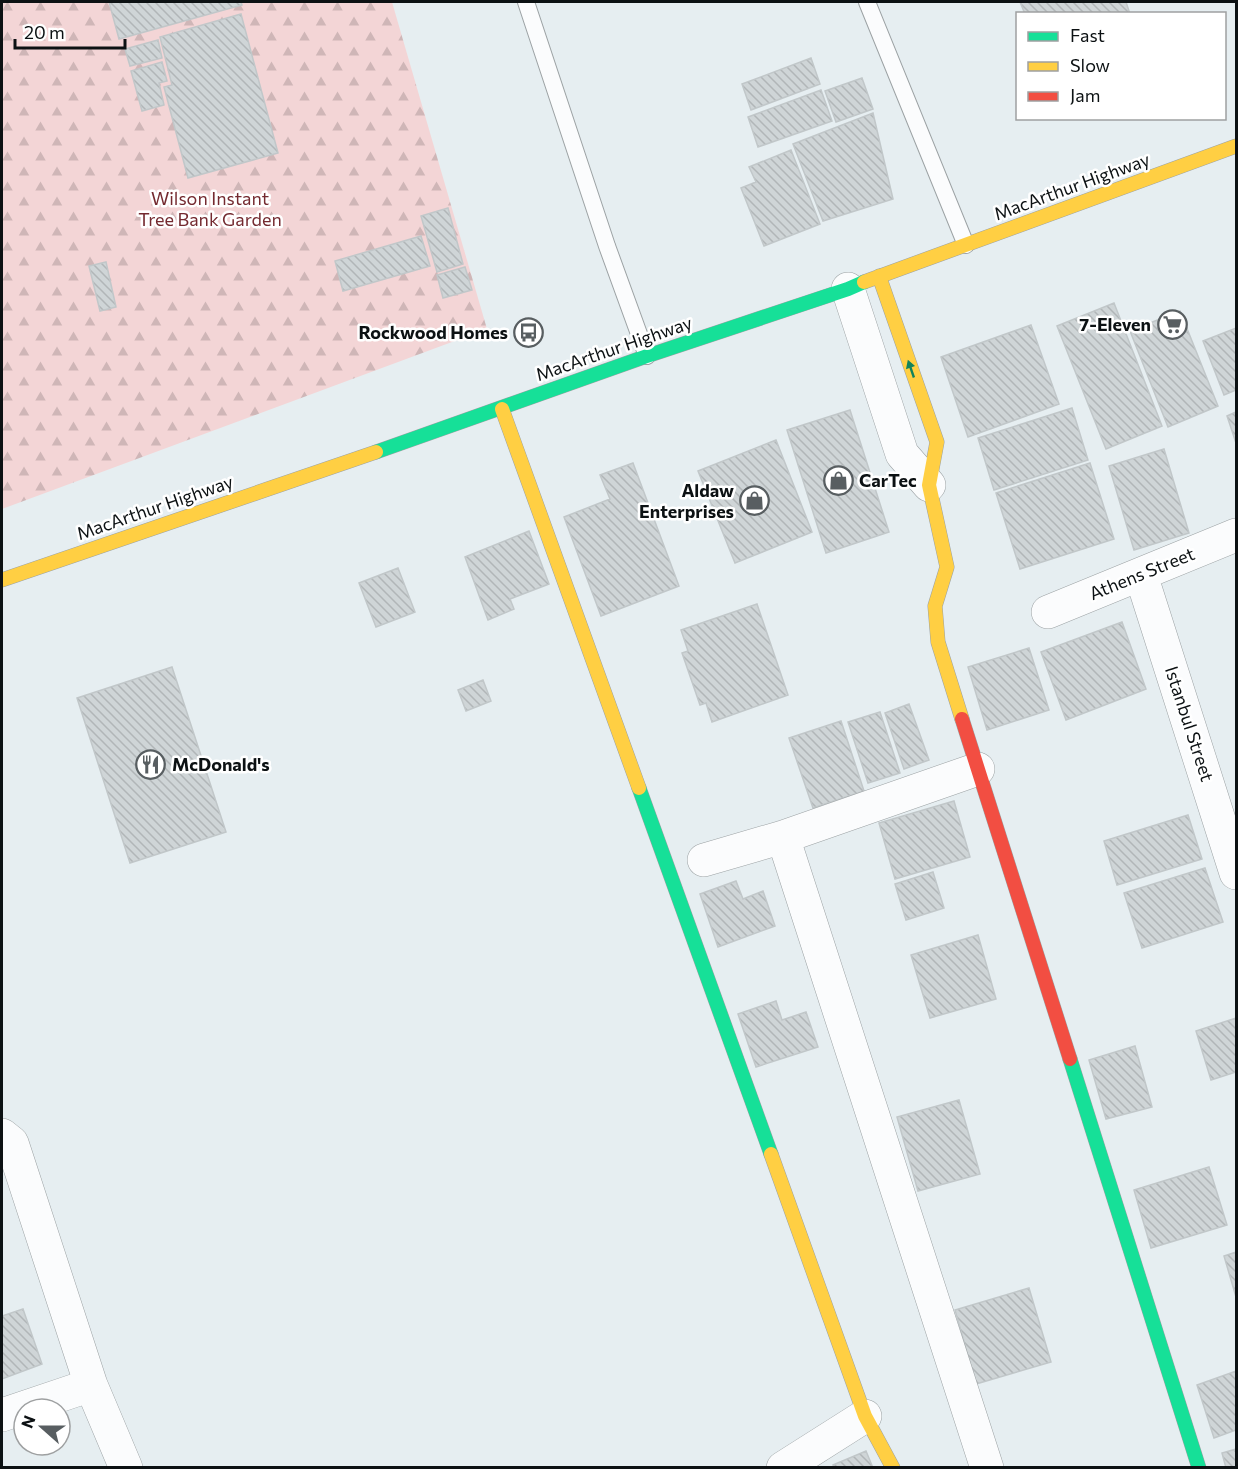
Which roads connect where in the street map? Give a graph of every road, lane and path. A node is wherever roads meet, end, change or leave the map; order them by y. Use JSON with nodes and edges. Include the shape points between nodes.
{"nodes":[{"id":1,"x":526,"y":2,"type":"edge"},
{"id":2,"x":867,"y":2,"type":"edge"},
{"id":3,"x":1236,"y":146,"type":"edge"},
{"id":4,"x":966,"y":245,"type":"junction"},
{"id":5,"x":879,"y":276,"type":"junction"},
{"id":6,"x":848,"y":289,"type":"junction"},
{"id":7,"x":647,"y":356,"type":"junction"},
{"id":8,"x":502,"y":408,"type":"junction"},
{"id":9,"x":931,"y":425,"type":"junction"},
{"id":10,"x":897,"y":437,"type":"junction"},
{"id":11,"x":929,"y":485,"type":"junction"},
{"id":12,"x":1236,"y":536,"type":"edge"},
{"id":13,"x":1141,"y":575,"type":"junction"},
{"id":14,"x":2,"y":580,"type":"edge"},
{"id":15,"x":1048,"y":612,"type":"dead end"},
{"id":16,"x":978,"y":769,"type":"junction"},
{"id":17,"x":783,"y":837,"type":"junction"},
{"id":18,"x":704,"y":860,"type":"dead end"},
{"id":19,"x":1236,"y":873,"type":"edge"},
{"id":20,"x":2,"y":1135,"type":"edge"},
{"id":21,"x":91,"y":1385,"type":"junction"},
{"id":22,"x":2,"y":1415,"type":"edge"},
{"id":23,"x":865,"y":1416,"type":"junction"},
{"id":24,"x":126,"y":1467,"type":"edge"},
{"id":25,"x":783,"y":1467,"type":"edge"},
{"id":26,"x":893,"y":1467,"type":"edge"},
{"id":27,"x":987,"y":1467,"type":"edge"},
{"id":28,"x":1199,"y":1467,"type":"edge"}],
"edges":[{"from":1,"to":7,"type":"lane"},
{"from":2,"to":4,"type":"lane"},
{"from":3,"to":4,"type":"main road","name":"MacArthur Highway"},
{"from":4,"to":5,"type":"main road","name":"MacArthur Highway"},
{"from":5,"to":6,"type":"main road","name":"MacArthur Highway"},
{"from":9,"to":5,"type":"main road","one_way":true},
{"from":6,"to":7,"type":"main road","name":"MacArthur Highway"},
{"from":6,"to":10,"type":"street"},
{"from":7,"to":8,"type":"main road","name":"MacArthur Highway"},
{"from":8,"to":14,"type":"main road","name":"MacArthur Highway"},
{"from":8,"to":23,"type":"main road"},
{"from":9,"to":10,"type":"street"},
{"from":9,"to":11,"type":"main road","via":[[937,442]]},
{"from":10,"to":11,"type":"street","via":[[902,454]]},
{"from":11,"to":16,"type":"main road","via":[[947,567],[935,606],[938,642]]},
{"from":12,"to":13,"type":"street","name":"Athens Street"},
{"from":13,"to":15,"type":"street","name":"Athens Street"},
{"from":13,"to":19,"type":"street","name":"Istanbul Street"},
{"from":16,"to":17,"type":"street"},
{"from":16,"to":28,"type":"main road"},
{"from":17,"to":18,"type":"street"},
{"from":17,"to":27,"type":"street"},
{"from":20,"to":21,"type":"street","via":[[12,1143]]},
{"from":21,"to":22,"type":"street"},
{"from":21,"to":24,"type":"street"},
{"from":23,"to":25,"type":"street"},
{"from":23,"to":26,"type":"main road"}]}
